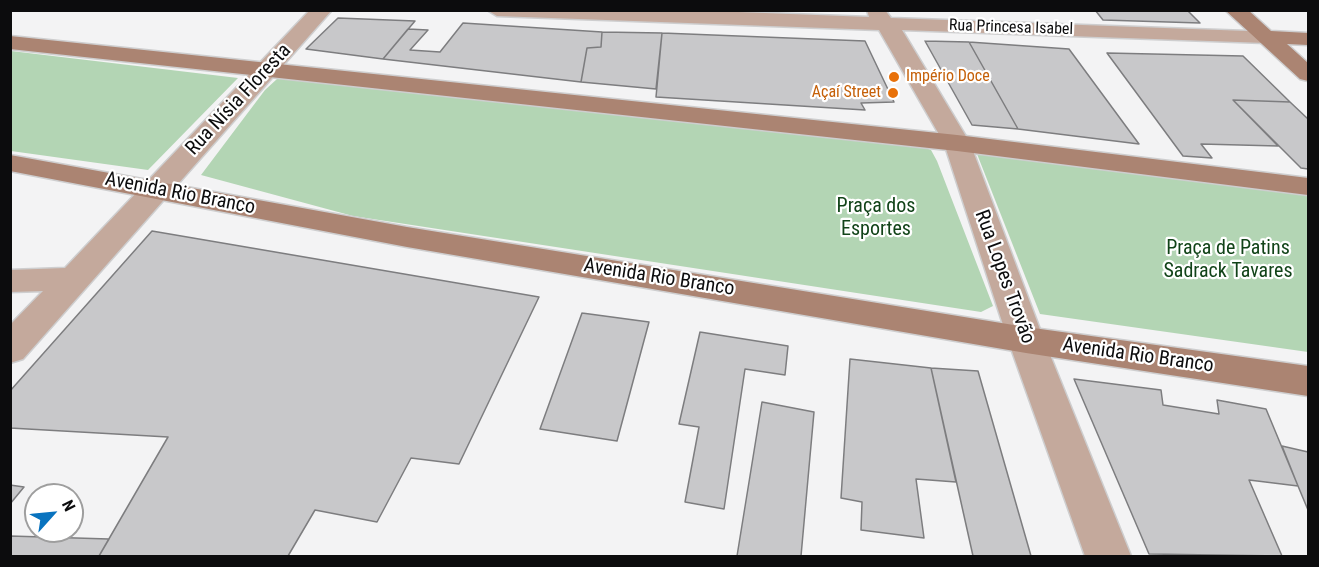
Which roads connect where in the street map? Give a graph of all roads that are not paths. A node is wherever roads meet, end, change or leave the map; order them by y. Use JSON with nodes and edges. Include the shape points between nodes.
{"nodes":[{"id":1,"x":322,"y":10,"type":"edge"},
{"id":2,"x":497,"y":10,"type":"edge"},
{"id":3,"x":1235,"y":10,"type":"edge"},
{"id":4,"x":880,"y":17,"type":"edge"},
{"id":5,"x":1266,"y":37,"type":"junction"},
{"id":6,"x":1308,"y":39,"type":"edge"},
{"id":7,"x":10,"y":42,"type":"edge"},
{"id":8,"x":268,"y":69,"type":"junction"},
{"id":9,"x":1308,"y":74,"type":"edge"},
{"id":10,"x":957,"y":143,"type":"junction"},
{"id":11,"x":10,"y":163,"type":"edge"},
{"id":12,"x":1308,"y":187,"type":"edge"},
{"id":13,"x":156,"y":190,"type":"junction"},
{"id":14,"x":74,"y":279,"type":"junction"},
{"id":15,"x":10,"y":281,"type":"edge"},
{"id":16,"x":1026,"y":340,"type":"junction"},
{"id":17,"x":10,"y":349,"type":"edge"},
{"id":18,"x":1308,"y":381,"type":"edge"},
{"id":19,"x":1108,"y":556,"type":"edge"}],
"edges":[{"from":1,"to":8,"type":"street","name":"Rua Nísia Floresta"},
{"from":2,"to":4,"type":"street","name":"Rua Princesa Isabel"},
{"from":3,"to":5,"type":"main road"},
{"from":4,"to":5,"type":"street","name":"Rua Princesa Isabel"},
{"from":4,"to":10,"type":"street","name":"Rua Lopes Trovão","via":[[926,86]]},
{"from":5,"to":6,"type":"main road","name":"Rua Princesa Isabel"},
{"from":5,"to":9,"type":"main road"},
{"from":7,"to":8,"type":"main road"},
{"from":8,"to":10,"type":"main road"},
{"from":8,"to":13,"type":"street","name":"Rua Nísia Floresta"},
{"from":10,"to":12,"type":"main road"},
{"from":10,"to":16,"type":"street","name":"Rua Lopes Trovão"},
{"from":11,"to":13,"type":"main road","name":"Avenida Rio Branco"},
{"from":13,"to":14,"type":"street","name":"Rua Nísia Floresta"},
{"from":13,"to":16,"type":"main road","name":"Avenida Rio Branco","via":[[407,237]]},
{"from":14,"to":15,"type":"street"},
{"from":14,"to":17,"type":"street","name":"Rua Nísia Floresta"},
{"from":16,"to":18,"type":"main road","name":"Avenida Rio Branco"},
{"from":16,"to":19,"type":"street","name":"Rua Lopes Trovão"}]}
